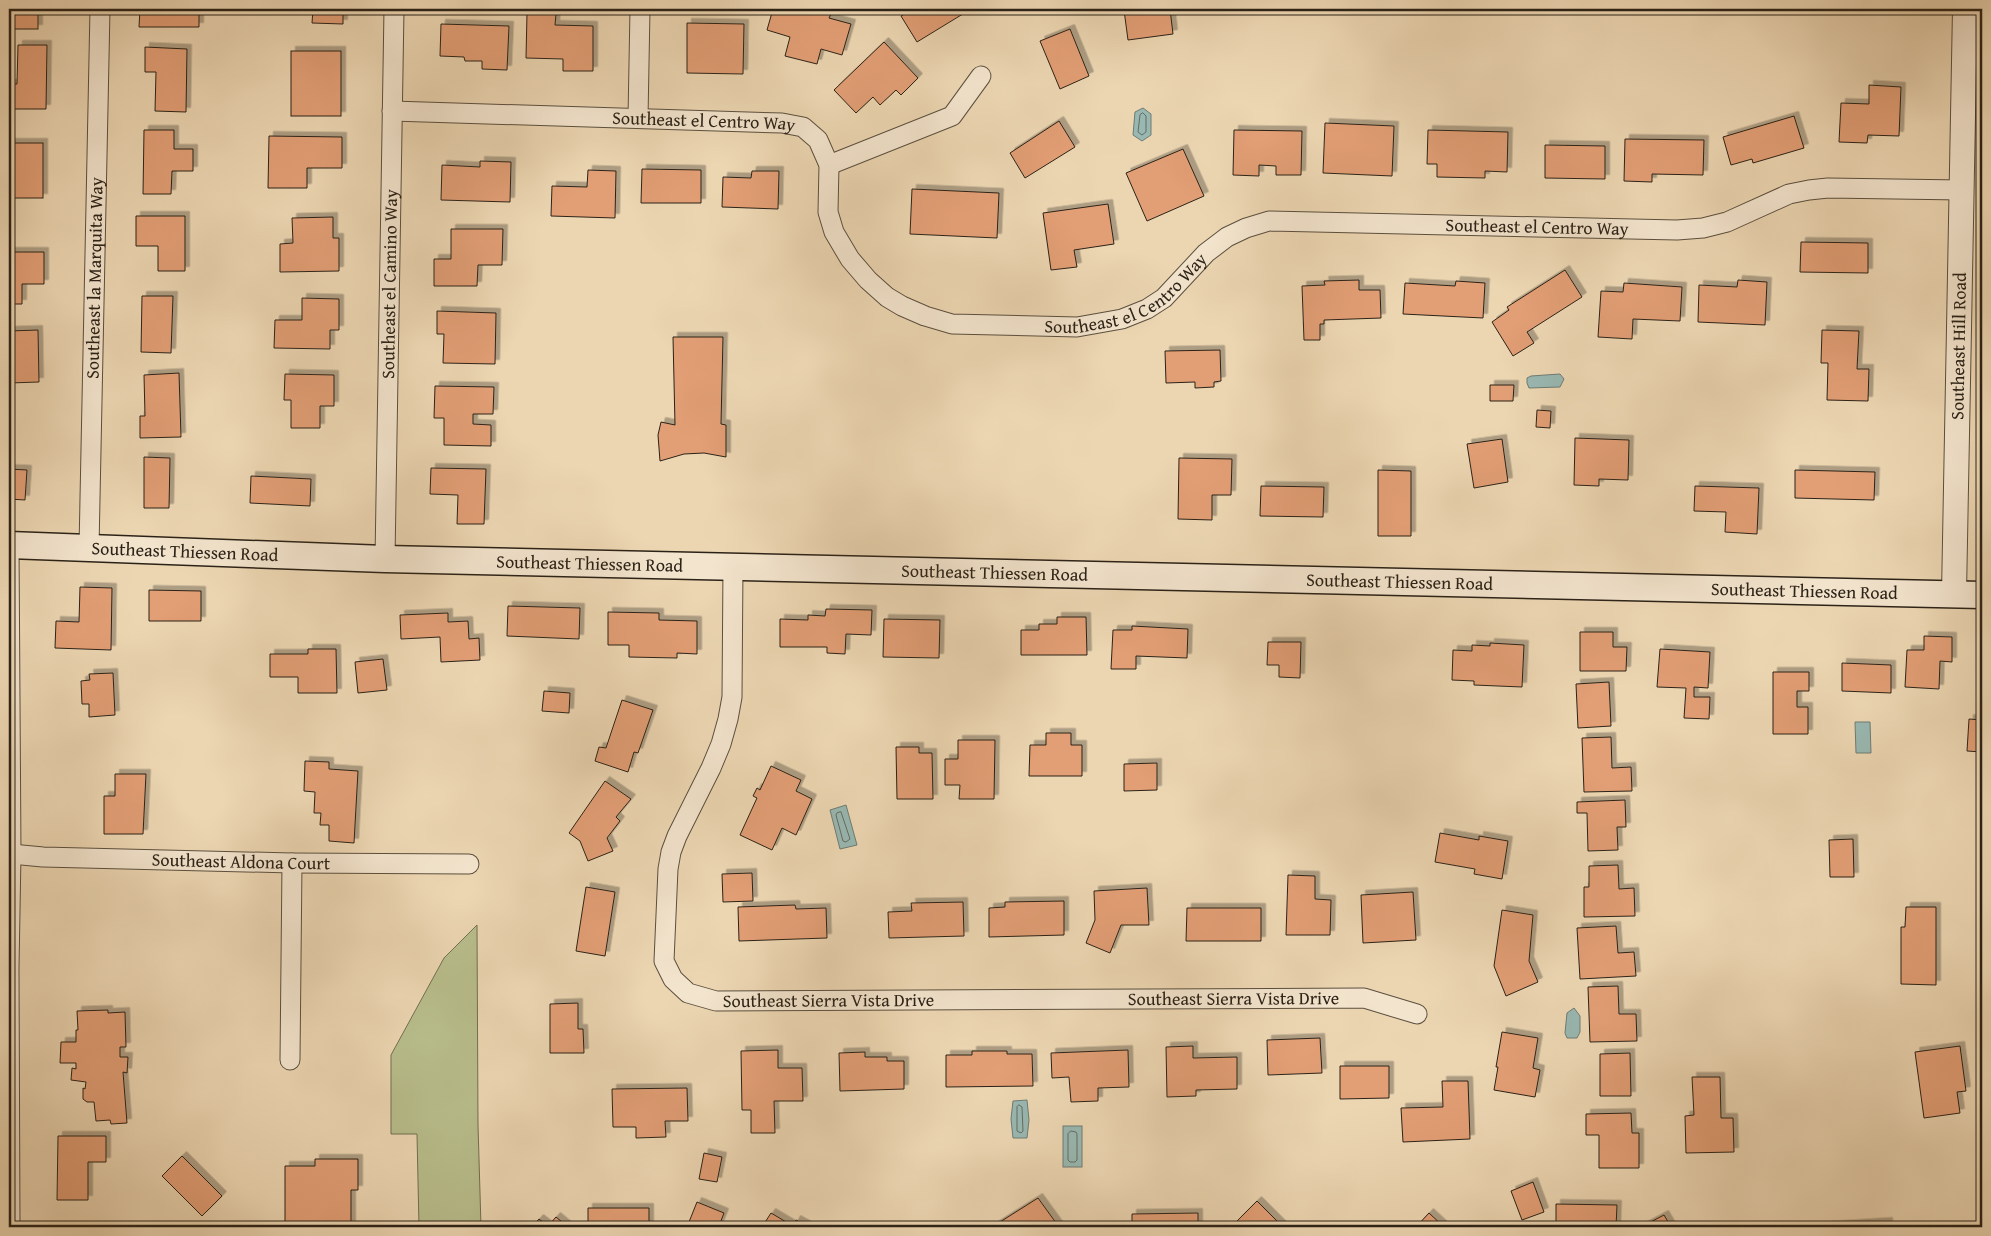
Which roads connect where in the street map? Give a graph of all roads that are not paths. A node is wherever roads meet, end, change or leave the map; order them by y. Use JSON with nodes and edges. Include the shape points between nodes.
{"nodes":[{"id":1,"x":100,"y":9,"type":"edge"},
{"id":2,"x":394,"y":9,"type":"edge"},
{"id":3,"x":640,"y":9,"type":"edge"},
{"id":4,"x":1965,"y":9,"type":"edge"},
{"id":5,"x":981,"y":76,"type":"dead end"},
{"id":6,"x":392,"y":111,"type":"junction"},
{"id":7,"x":638,"y":118,"type":"junction"},
{"id":8,"x":829,"y":164,"type":"junction"},
{"id":9,"x":1962,"y":190,"type":"junction"},
{"id":10,"x":9,"y":545,"type":"edge"},
{"id":11,"x":89,"y":548,"type":"junction"},
{"id":12,"x":385,"y":559,"type":"junction"},
{"id":13,"x":733,"y":566,"type":"junction"},
{"id":14,"x":1954,"y":594,"type":"junction"},
{"id":15,"x":1982,"y":595,"type":"edge"},
{"id":16,"x":11,"y":854,"type":"junction"},
{"id":17,"x":292,"y":863,"type":"junction"},
{"id":18,"x":469,"y":864,"type":"dead end"},
{"id":19,"x":1417,"y":1014,"type":"dead end"},
{"id":20,"x":9,"y":1034,"type":"edge"},
{"id":21,"x":290,"y":1060,"type":"dead end"},
{"id":22,"x":10,"y":1227,"type":"edge"}],
"edges":[{"from":1,"to":11,"type":"street","name":"Southeast la Marquita Way"},
{"from":2,"to":6,"type":"street","name":"Southeast el Camino Way"},
{"from":3,"to":7,"type":"street"},
{"from":4,"to":9,"type":"street","name":"Southeast Hill Road"},
{"from":5,"to":8,"type":"street","via":[[952,116]]},
{"from":6,"to":7,"type":"street","name":"Southeast el Centro Way"},
{"from":6,"to":12,"type":"street","name":"Southeast el Camino Way"},
{"from":7,"to":8,"type":"street","name":"Southeast el Centro Way","via":[[803,127],[818,140]]},
{"from":8,"to":9,"type":"street","name":"Southeast el Centro Way","via":[[828,212],[834,232],[850,259],[887,297],[926,316],[952,324],[1077,327],[1122,320],[1147,309],[1164,298],[1206,253],[1228,237],[1269,221],[1677,230],[1727,222],[1789,194],[1808,190]]},
{"from":9,"to":14,"type":"street","name":"Southeast Hill Road"},
{"from":10,"to":11,"type":"main road","name":"Southeast Thiessen Road"},
{"from":10,"to":16,"type":"street"},
{"from":11,"to":12,"type":"main road","name":"Southeast Thiessen Road"},
{"from":12,"to":13,"type":"main road","name":"Southeast Thiessen Road"},
{"from":13,"to":14,"type":"main road","name":"Southeast Thiessen Road"},
{"from":13,"to":19,"type":"street","name":"Southeast Sierra Vista Drive","via":[[732,697],[728,719],[711,768],[676,836],[668,869],[664,961],[673,979],[688,993],[716,1001],[1364,998]]},
{"from":14,"to":15,"type":"main road","name":"Southeast Thiessen Road"},
{"from":16,"to":17,"type":"street","name":"Southeast Aldona Court"},
{"from":16,"to":20,"type":"street"},
{"from":17,"to":18,"type":"street","name":"Southeast Aldona Court"},
{"from":17,"to":21,"type":"street"},
{"from":20,"to":22,"type":"street"}]}
